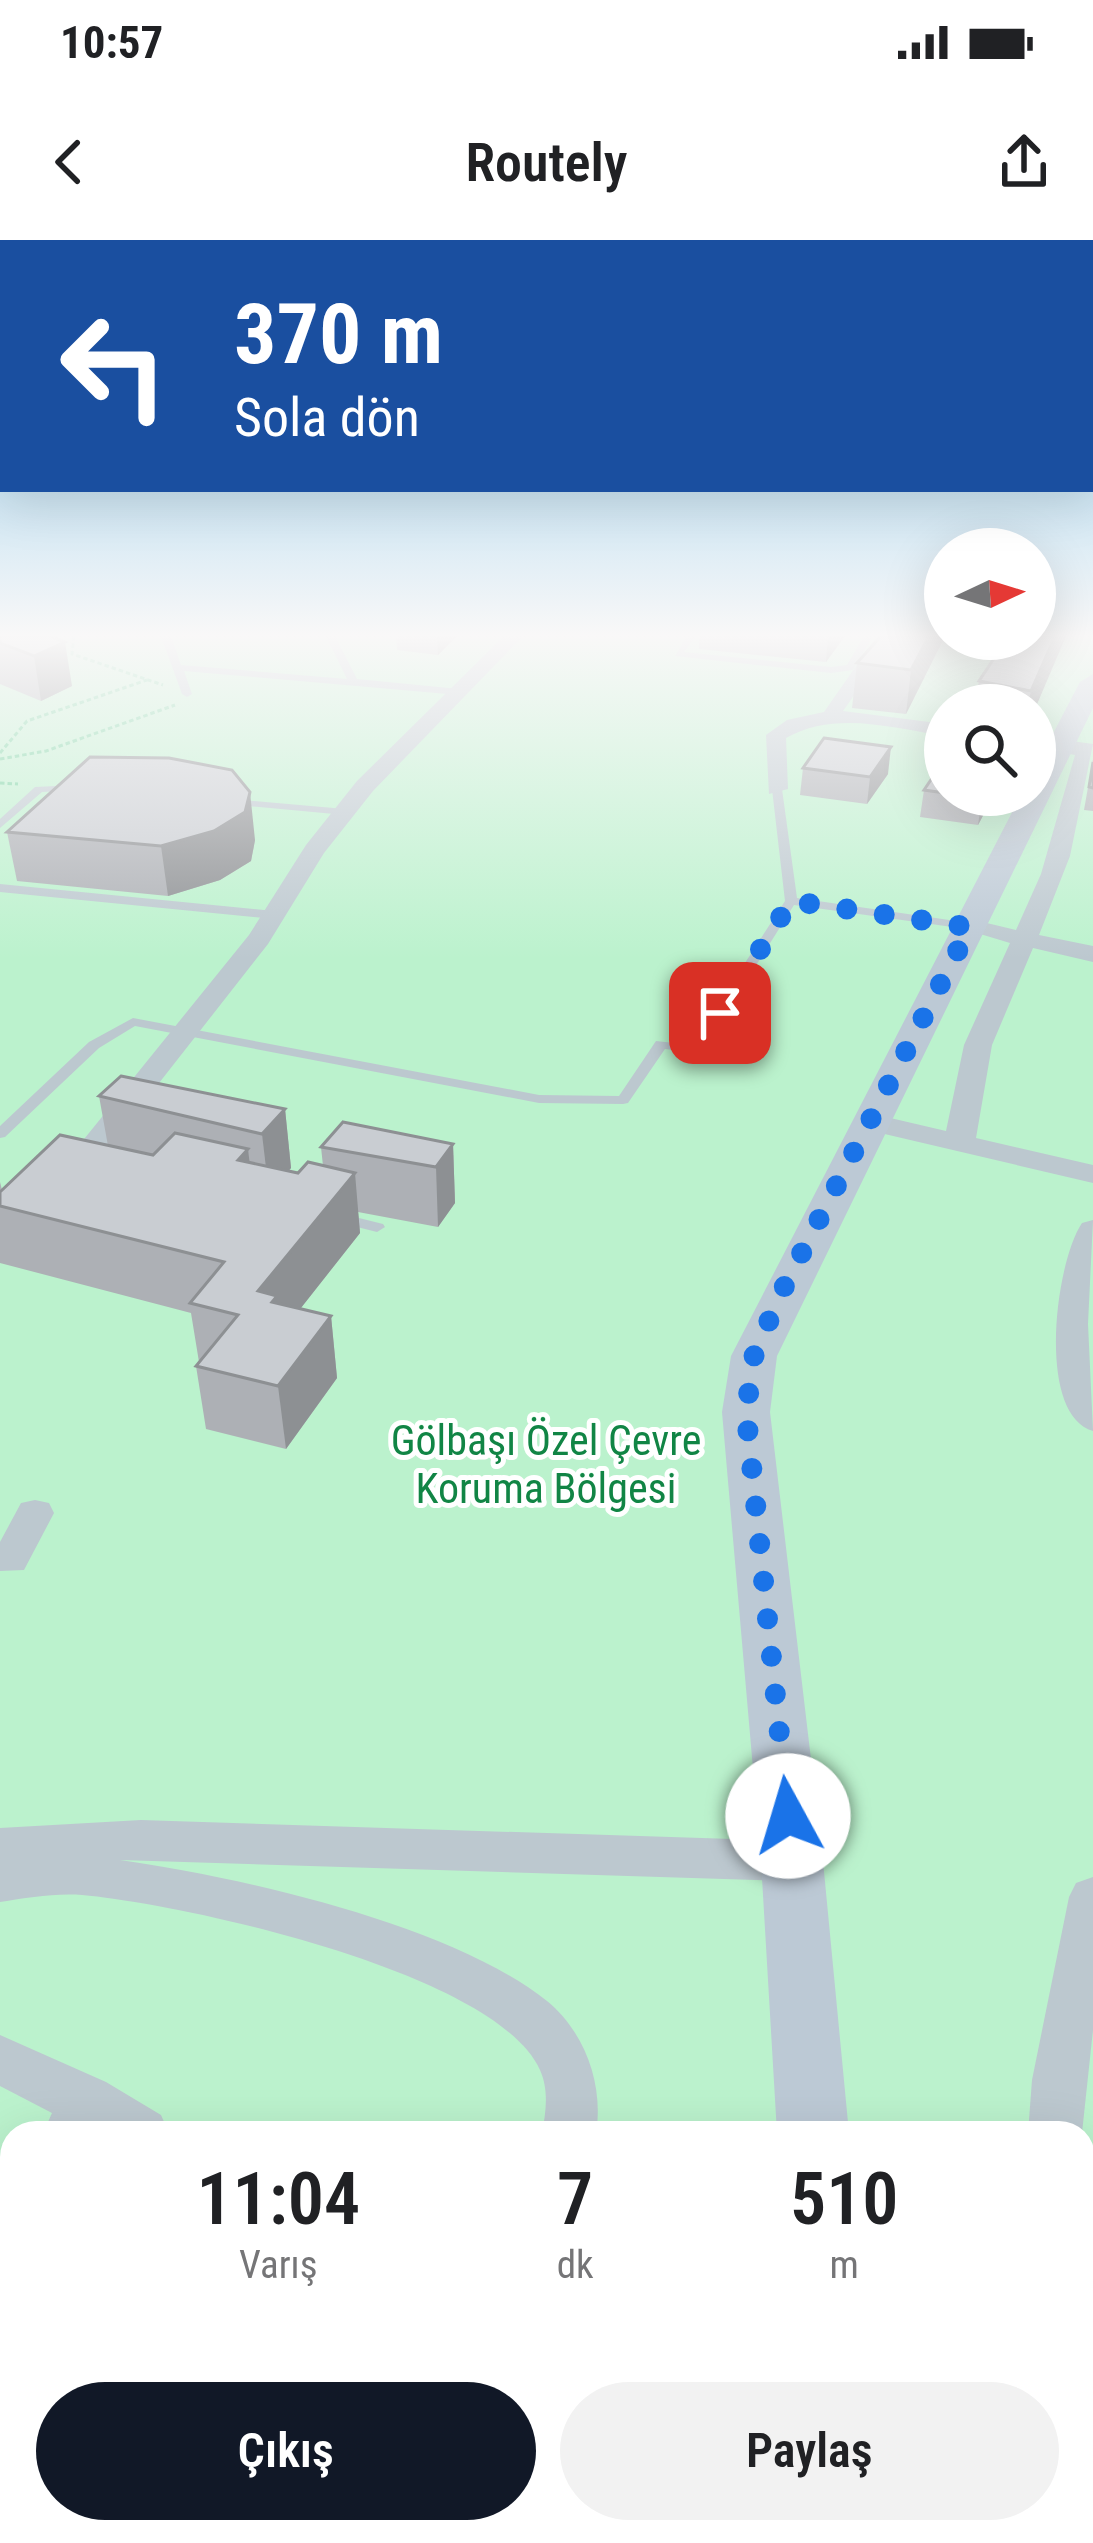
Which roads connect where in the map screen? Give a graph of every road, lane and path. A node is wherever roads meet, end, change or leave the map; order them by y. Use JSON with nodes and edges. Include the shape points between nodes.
{"nodes":[{"id":1,"x":79,"y":743,"type":"edge"},
{"id":2,"x":410,"y":743,"type":"edge"},
{"id":3,"x":776,"y":743,"type":"edge"},
{"id":4,"x":1070,"y":747,"type":"edge"},
{"id":5,"x":0,"y":756,"type":"edge"},
{"id":6,"x":777,"y":789,"type":"joint"},
{"id":7,"x":100,"y":790,"type":"edge"},
{"id":8,"x":211,"y":800,"type":"edge"},
{"id":9,"x":345,"y":812,"type":"junction"},
{"id":10,"x":0,"y":825,"type":"edge"},
{"id":11,"x":0,"y":888,"type":"edge"},
{"id":12,"x":791,"y":901,"type":"junction"},
{"id":13,"x":274,"y":915,"type":"junction"},
{"id":14,"x":970,"y":927,"type":"junction"},
{"id":15,"x":1022,"y":939,"type":"junction"},
{"id":16,"x":1093,"y":954,"type":"edge"},
{"id":17,"x":187,"y":1028,"type":"junction"},
{"id":18,"x":869,"y":1122,"type":"junction"},
{"id":19,"x":0,"y":1134,"type":"edge"},
{"id":20,"x":961,"y":1142,"type":"junction"},
{"id":21,"x":1093,"y":1174,"type":"edge"},
{"id":22,"x":309,"y":1212,"type":"edge"},
{"id":23,"x":377,"y":1227,"type":"dead end"},
{"id":24,"x":1093,"y":1230,"type":"edge"},
{"id":25,"x":0,"y":1242,"type":"edge"},
{"id":26,"x":1093,"y":1419,"type":"edge"},
{"id":27,"x":35,"y":1514,"type":"dead end"},
{"id":28,"x":0,"y":1557,"type":"edge"},
{"id":29,"x":0,"y":1848,"type":"edge"},
{"id":30,"x":792,"y":1861,"type":"junction"},
{"id":31,"x":0,"y":1882,"type":"edge"},
{"id":32,"x":1093,"y":1897,"type":"edge"},
{"id":33,"x":0,"y":2059,"type":"edge"},
{"id":34,"x":78,"y":2117,"type":"edge"},
{"id":35,"x":570,"y":2121,"type":"edge"},
{"id":36,"x":813,"y":2121,"type":"edge"},
{"id":37,"x":1055,"y":2121,"type":"edge"}],
"edges":[{"from":1,"to":5,"type":"path","via":[[32,757]]},
{"from":2,"to":9,"type":"street"},
{"from":3,"to":6,"type":"street"},
{"from":4,"to":14,"type":"street"},
{"from":4,"to":15,"type":"street","via":[[1059,854]]},
{"from":6,"to":12,"type":"lane"},
{"from":7,"to":10,"type":"lane","via":[[43,787]]},
{"from":8,"to":9,"type":"lane"},
{"from":9,"to":13,"type":"street"},
{"from":11,"to":13,"type":"lane"},
{"from":12,"to":14,"type":"lane"},
{"from":12,"to":17,"type":"lane","via":[[696,1050],[661,1044],[622,1100],[539,1099]]},
{"from":13,"to":17,"type":"street"},
{"from":14,"to":15,"type":"street"},
{"from":14,"to":18,"type":"street"},
{"from":15,"to":16,"type":"street"},
{"from":15,"to":20,"type":"street","via":[[973,1068]]},
{"from":17,"to":19,"type":"lane","via":[[133,1022],[94,1045]]},
{"from":17,"to":25,"type":"street","via":[[94,1163]]},
{"from":18,"to":20,"type":"street"},
{"from":18,"to":30,"type":"street","via":[[780,1295],[746,1390]]},
{"from":20,"to":21,"type":"street"},
{"from":22,"to":23,"type":"lane"},
{"from":24,"to":26,"type":"street","via":[[1072,1288],[1068,1333]]},
{"from":27,"to":28,"type":"street","via":[[10,1560]]},
{"from":29,"to":30,"type":"street","via":[[141,1839]]},
{"from":30,"to":36,"type":"street"},
{"from":31,"to":35,"type":"street","via":[[81,1875],[152,1886],[328,1928],[446,1971],[502,1999],[541,2032],[574,2091]]},
{"from":32,"to":37,"type":"street"},
{"from":33,"to":34,"type":"street"}]}
